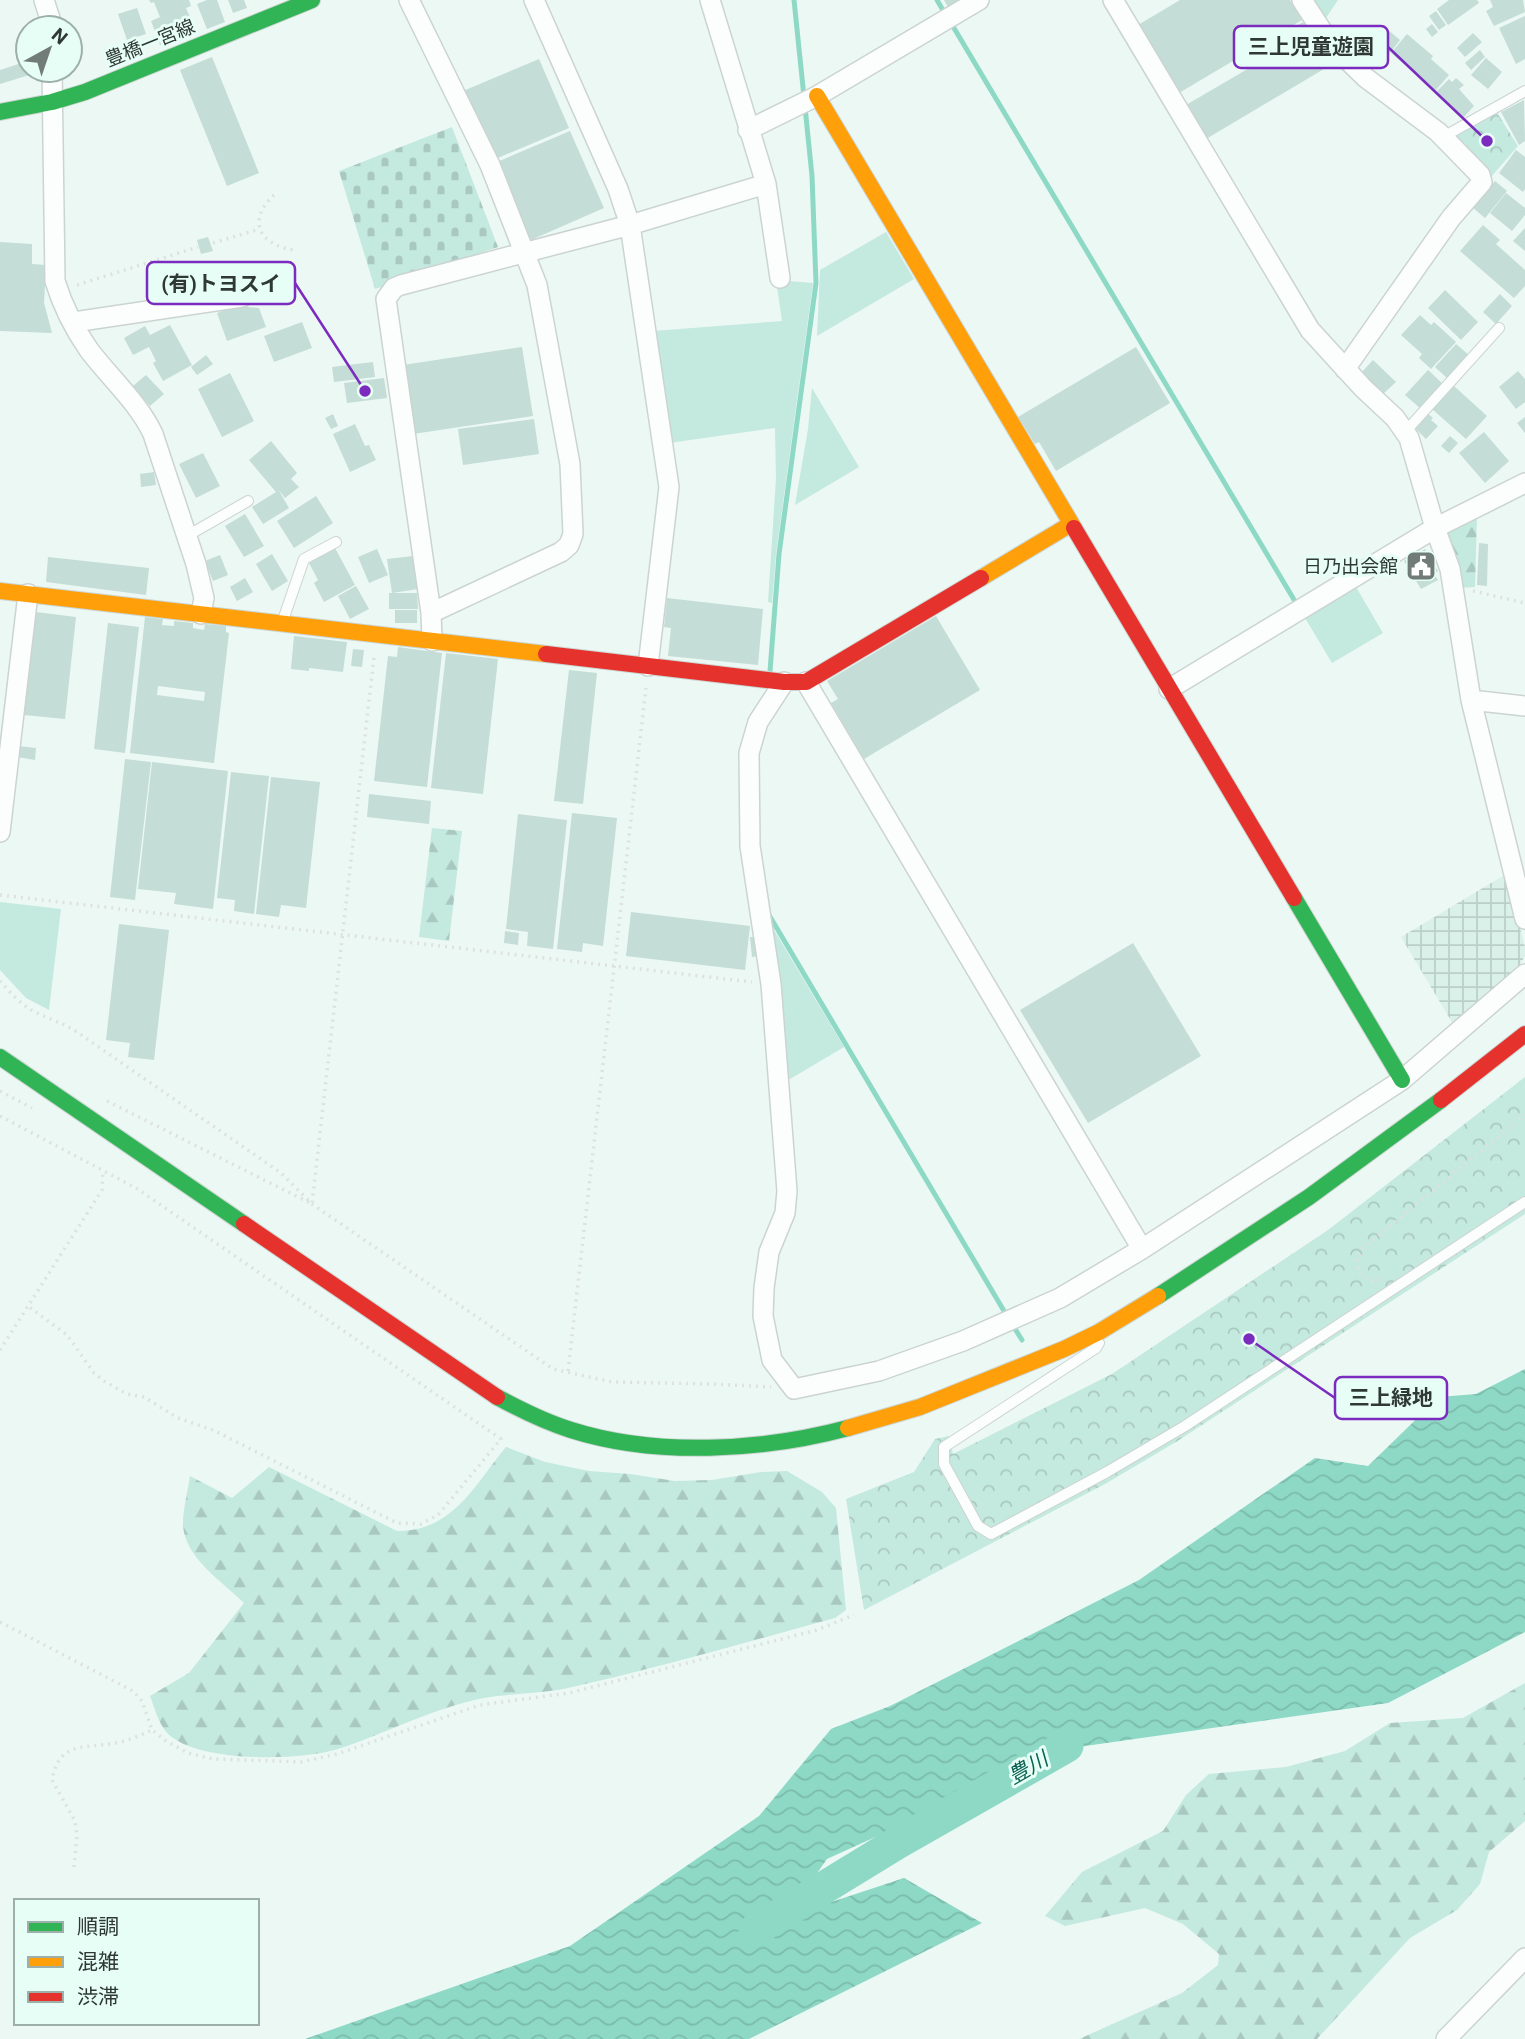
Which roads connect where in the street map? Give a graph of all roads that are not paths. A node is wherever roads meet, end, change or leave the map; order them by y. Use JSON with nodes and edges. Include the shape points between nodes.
{"nodes":[{"id":1,"x":312,"y":0,"type":"edge"},
{"id":2,"x":409,"y":0,"type":"edge"},
{"id":3,"x":534,"y":0,"type":"edge"},
{"id":4,"x":710,"y":0,"type":"edge"},
{"id":5,"x":979,"y":0,"type":"edge"},
{"id":6,"x":1113,"y":0,"type":"edge"},
{"id":7,"x":1302,"y":0,"type":"edge"},
{"id":8,"x":52,"y":84,"type":"edge"},
{"id":9,"x":1525,"y":91,"type":"edge"},
{"id":10,"x":817,"y":96,"type":"junction"},
{"id":11,"x":52,"y":102,"type":"junction"},
{"id":12,"x":0,"y":112,"type":"edge"},
{"id":13,"x":748,"y":130,"type":"junction"},
{"id":14,"x":1443,"y":136,"type":"junction"},
{"id":15,"x":766,"y":184,"type":"junction"},
{"id":16,"x":630,"y":225,"type":"junction"},
{"id":17,"x":524,"y":254,"type":"junction"},
{"id":18,"x":780,"y":278,"type":"dead end"},
{"id":19,"x":242,"y":297,"type":"dead end"},
{"id":20,"x":74,"y":321,"type":"junction"},
{"id":21,"x":1500,"y":328,"type":"dead end"},
{"id":22,"x":1345,"y":369,"type":"junction"},
{"id":23,"x":1405,"y":432,"type":"junction"},
{"id":24,"x":1525,"y":483,"type":"edge"},
{"id":25,"x":248,"y":501,"type":"dead end"},
{"id":26,"x":1071,"y":524,"type":"junction"},
{"id":27,"x":1435,"y":528,"type":"junction"},
{"id":28,"x":187,"y":536,"type":"junction"},
{"id":29,"x":336,"y":542,"type":"dead end"},
{"id":30,"x":0,"y":591,"type":"edge"},
{"id":31,"x":27,"y":594,"type":"junction"},
{"id":32,"x":431,"y":612,"type":"junction"},
{"id":33,"x":201,"y":614,"type":"junction"},
{"id":34,"x":282,"y":623,"type":"junction"},
{"id":35,"x":432,"y":641,"type":"junction"},
{"id":36,"x":648,"y":666,"type":"junction"},
{"id":37,"x":784,"y":682,"type":"junction"},
{"id":38,"x":806,"y":682,"type":"junction"},
{"id":39,"x":1169,"y":688,"type":"junction"},
{"id":40,"x":1471,"y":700,"type":"junction"},
{"id":41,"x":1525,"y":706,"type":"edge"},
{"id":42,"x":0,"y":832,"type":"edge"},
{"id":43,"x":1525,"y":919,"type":"edge"},
{"id":44,"x":1525,"y":974,"type":"edge"},
{"id":45,"x":1525,"y":1034,"type":"edge"},
{"id":46,"x":0,"y":1057,"type":"edge"},
{"id":47,"x":1402,"y":1080,"type":"junction"},
{"id":48,"x":1525,"y":1202,"type":"edge"},
{"id":49,"x":1142,"y":1249,"type":"junction"},
{"id":50,"x":1098,"y":1332,"type":"junction"},
{"id":51,"x":1525,"y":1958,"type":"edge"},
{"id":52,"x":1446,"y":2039,"type":"edge"}],
"edges":[{"from":1,"to":11,"type":"street","name":"豊橋一宮線"},
{"from":2,"to":17,"type":"street","via":[[490,165]]},
{"from":3,"to":16,"type":"street"},
{"from":4,"to":13,"type":"street"},
{"from":5,"to":10,"type":"street"},
{"from":6,"to":22,"type":"street","via":[[1310,330]]},
{"from":7,"to":14,"type":"street","via":[[1329,43],[1366,78]]},
{"from":8,"to":11,"type":"street"},
{"from":9,"to":14,"type":"lane"},
{"from":10,"to":13,"type":"street"},
{"from":10,"to":26,"type":"street"},
{"from":11,"to":12,"type":"street","name":"豊橋一宮線"},
{"from":11,"to":20,"type":"street","via":[[55,281]]},
{"from":13,"to":15,"type":"street"},
{"from":14,"to":22,"type":"street","via":[[1482,182],[1451,218]]},
{"from":15,"to":16,"type":"street"},
{"from":15,"to":18,"type":"street"},
{"from":16,"to":17,"type":"street"},
{"from":16,"to":36,"type":"street","via":[[669,487]]},
{"from":17,"to":32,"type":"street","via":[[537,285],[566,436],[573,534],[561,552]]},
{"from":17,"to":32,"type":"street","via":[[401,285],[386,299]]},
{"from":19,"to":20,"type":"street"},
{"from":20,"to":28,"type":"street","via":[[88,348],[145,416]]},
{"from":21,"to":23,"type":"lane"},
{"from":22,"to":23,"type":"street"},
{"from":23,"to":27,"type":"street"},
{"from":24,"to":27,"type":"street"},
{"from":25,"to":28,"type":"lane"},
{"from":26,"to":38,"type":"street"},
{"from":26,"to":39,"type":"street"},
{"from":27,"to":39,"type":"street"},
{"from":27,"to":40,"type":"street","via":[[1450,569]]},
{"from":28,"to":33,"type":"street","via":[[204,598]]},
{"from":29,"to":34,"type":"lane","via":[[304,559]]},
{"from":30,"to":31,"type":"street"},
{"from":31,"to":33,"type":"street"},
{"from":31,"to":42,"type":"street"},
{"from":32,"to":35,"type":"street"},
{"from":33,"to":34,"type":"street"},
{"from":34,"to":35,"type":"street"},
{"from":35,"to":36,"type":"street"},
{"from":36,"to":37,"type":"street"},
{"from":37,"to":38,"type":"street"},
{"from":37,"to":49,"type":"street","via":[[758,722],[749,753],[750,846],[772,984],[787,1191],[764,1288],[772,1360],[794,1389],[878,1371],[963,1341],[1060,1298]]},
{"from":38,"to":49,"type":"street"},
{"from":39,"to":47,"type":"street"},
{"from":40,"to":41,"type":"street"},
{"from":40,"to":43,"type":"street"},
{"from":44,"to":47,"type":"street"},
{"from":45,"to":50,"type":"street","via":[[1425,1114],[1244,1243]]},
{"from":46,"to":50,"type":"street","via":[[498,1397],[560,1427],[592,1436],[641,1444],[730,1448],[827,1435],[961,1392]]},
{"from":47,"to":49,"type":"street"},
{"from":48,"to":50,"type":"lane","via":[[1185,1426],[991,1534],[978,1526],[944,1464],[943,1449],[1096,1348]]},
{"from":51,"to":52,"type":"street"}]}
